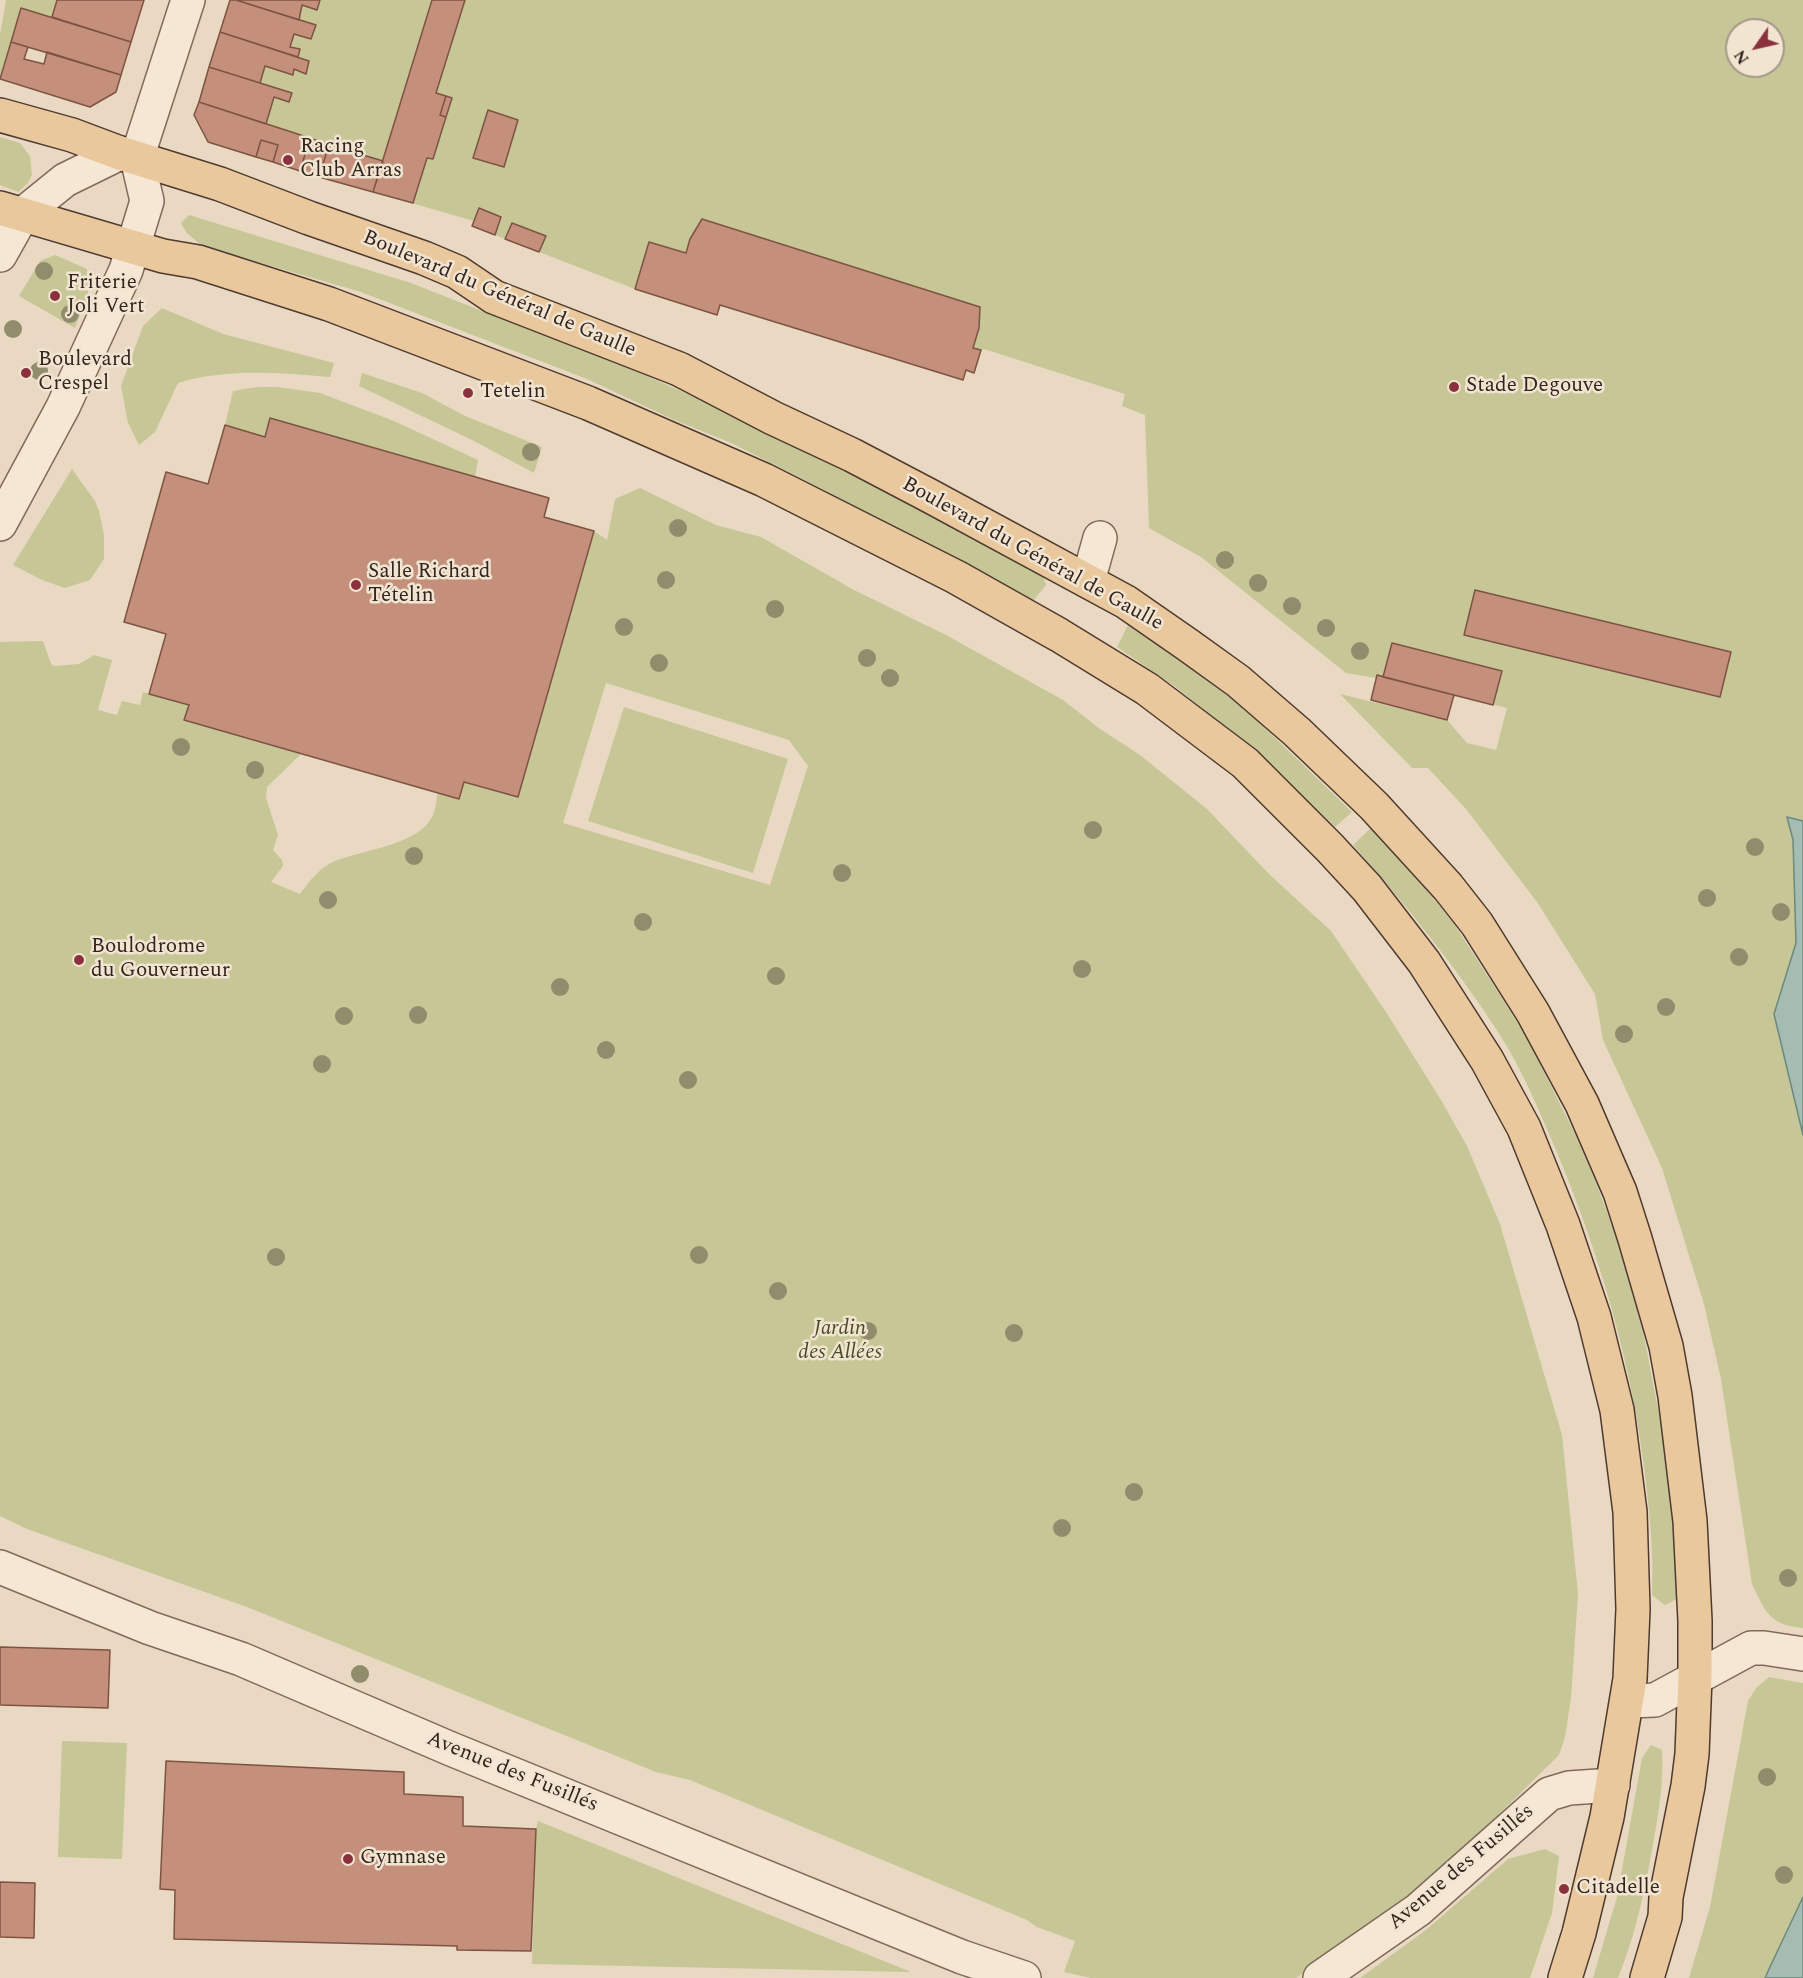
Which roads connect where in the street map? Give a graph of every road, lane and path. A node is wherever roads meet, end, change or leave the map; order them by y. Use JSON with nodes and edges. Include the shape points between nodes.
{"nodes":[{"id":1,"x":188,"y":0,"type":"edge"},
{"id":2,"x":0,"y":115,"type":"edge"},
{"id":3,"x":129,"y":156,"type":"junction"},
{"id":4,"x":11,"y":211,"type":"edge"},
{"id":5,"x":132,"y":247,"type":"junction"},
{"id":6,"x":1,"y":254,"type":"edge"},
{"id":7,"x":1,"y":518,"type":"edge"},
{"id":8,"x":1100,"y":538,"type":"dead end"},
{"id":9,"x":1088,"y":581,"type":"junction"},
{"id":10,"x":0,"y":1567,"type":"edge"},
{"id":11,"x":1803,"y":1654,"type":"edge"},
{"id":12,"x":1695,"y":1677,"type":"junction"},
{"id":13,"x":1628,"y":1701,"type":"junction"},
{"id":14,"x":1613,"y":1785,"type":"junction"},
{"id":15,"x":1024,"y":1978,"type":"edge"},
{"id":16,"x":1320,"y":1978,"type":"edge"},
{"id":17,"x":1565,"y":1978,"type":"edge"},
{"id":18,"x":1647,"y":1978,"type":"edge"}],
"edges":[{"from":1,"to":3,"type":"street"},
{"from":2,"to":3,"type":"main road","name":"Boulevard du Général de Gaulle"},
{"from":3,"to":4,"type":"street","via":[[65,180]]},
{"from":3,"to":5,"type":"street","via":[[147,201]]},
{"from":3,"to":9,"type":"main road","name":"Boulevard du Général de Gaulle","via":[[220,184],[424,258],[457,272],[494,297],[679,369],[852,455]]},
{"from":4,"to":5,"type":"main road"},
{"from":4,"to":6,"type":"street"},
{"from":5,"to":7,"type":"street","via":[[126,270],[63,407]]},
{"from":5,"to":13,"type":"main road","via":[[198,262],[329,304],[588,403],[764,480],[956,577],[1059,635],[1147,689],[1245,763],[1367,888],[1424,962],[1487,1060],[1524,1128],[1594,1317],[1617,1410],[1630,1512],[1633,1593]]},
{"from":8,"to":9,"type":"street"},
{"from":9,"to":12,"type":"main road","name":"Boulevard du Général de Gaulle","via":[[1126,602],[1238,681],[1374,806],[1470,915],[1533,1013],[1582,1104],[1620,1192],[1666,1346],[1676,1396],[1690,1521]]},
{"from":10,"to":15,"type":"street","name":"Avenue des Fusillés","via":[[150,1628],[241,1659],[451,1749],[962,1957]]},
{"from":11,"to":12,"type":"street","via":[[1751,1648]]},
{"from":12,"to":13,"type":"street","via":[[1655,1700]]},
{"from":12,"to":18,"type":"main road","name":"Boulevard du Général de Gaulle","via":[[1689,1786],[1665,1917]]},
{"from":13,"to":14,"type":"main road"},
{"from":14,"to":16,"type":"street","name":"Avenue des Fusillés","via":[[1569,1788],[1549,1794],[1418,1910]]},
{"from":14,"to":17,"type":"main road","via":[[1580,1933]]}]}
